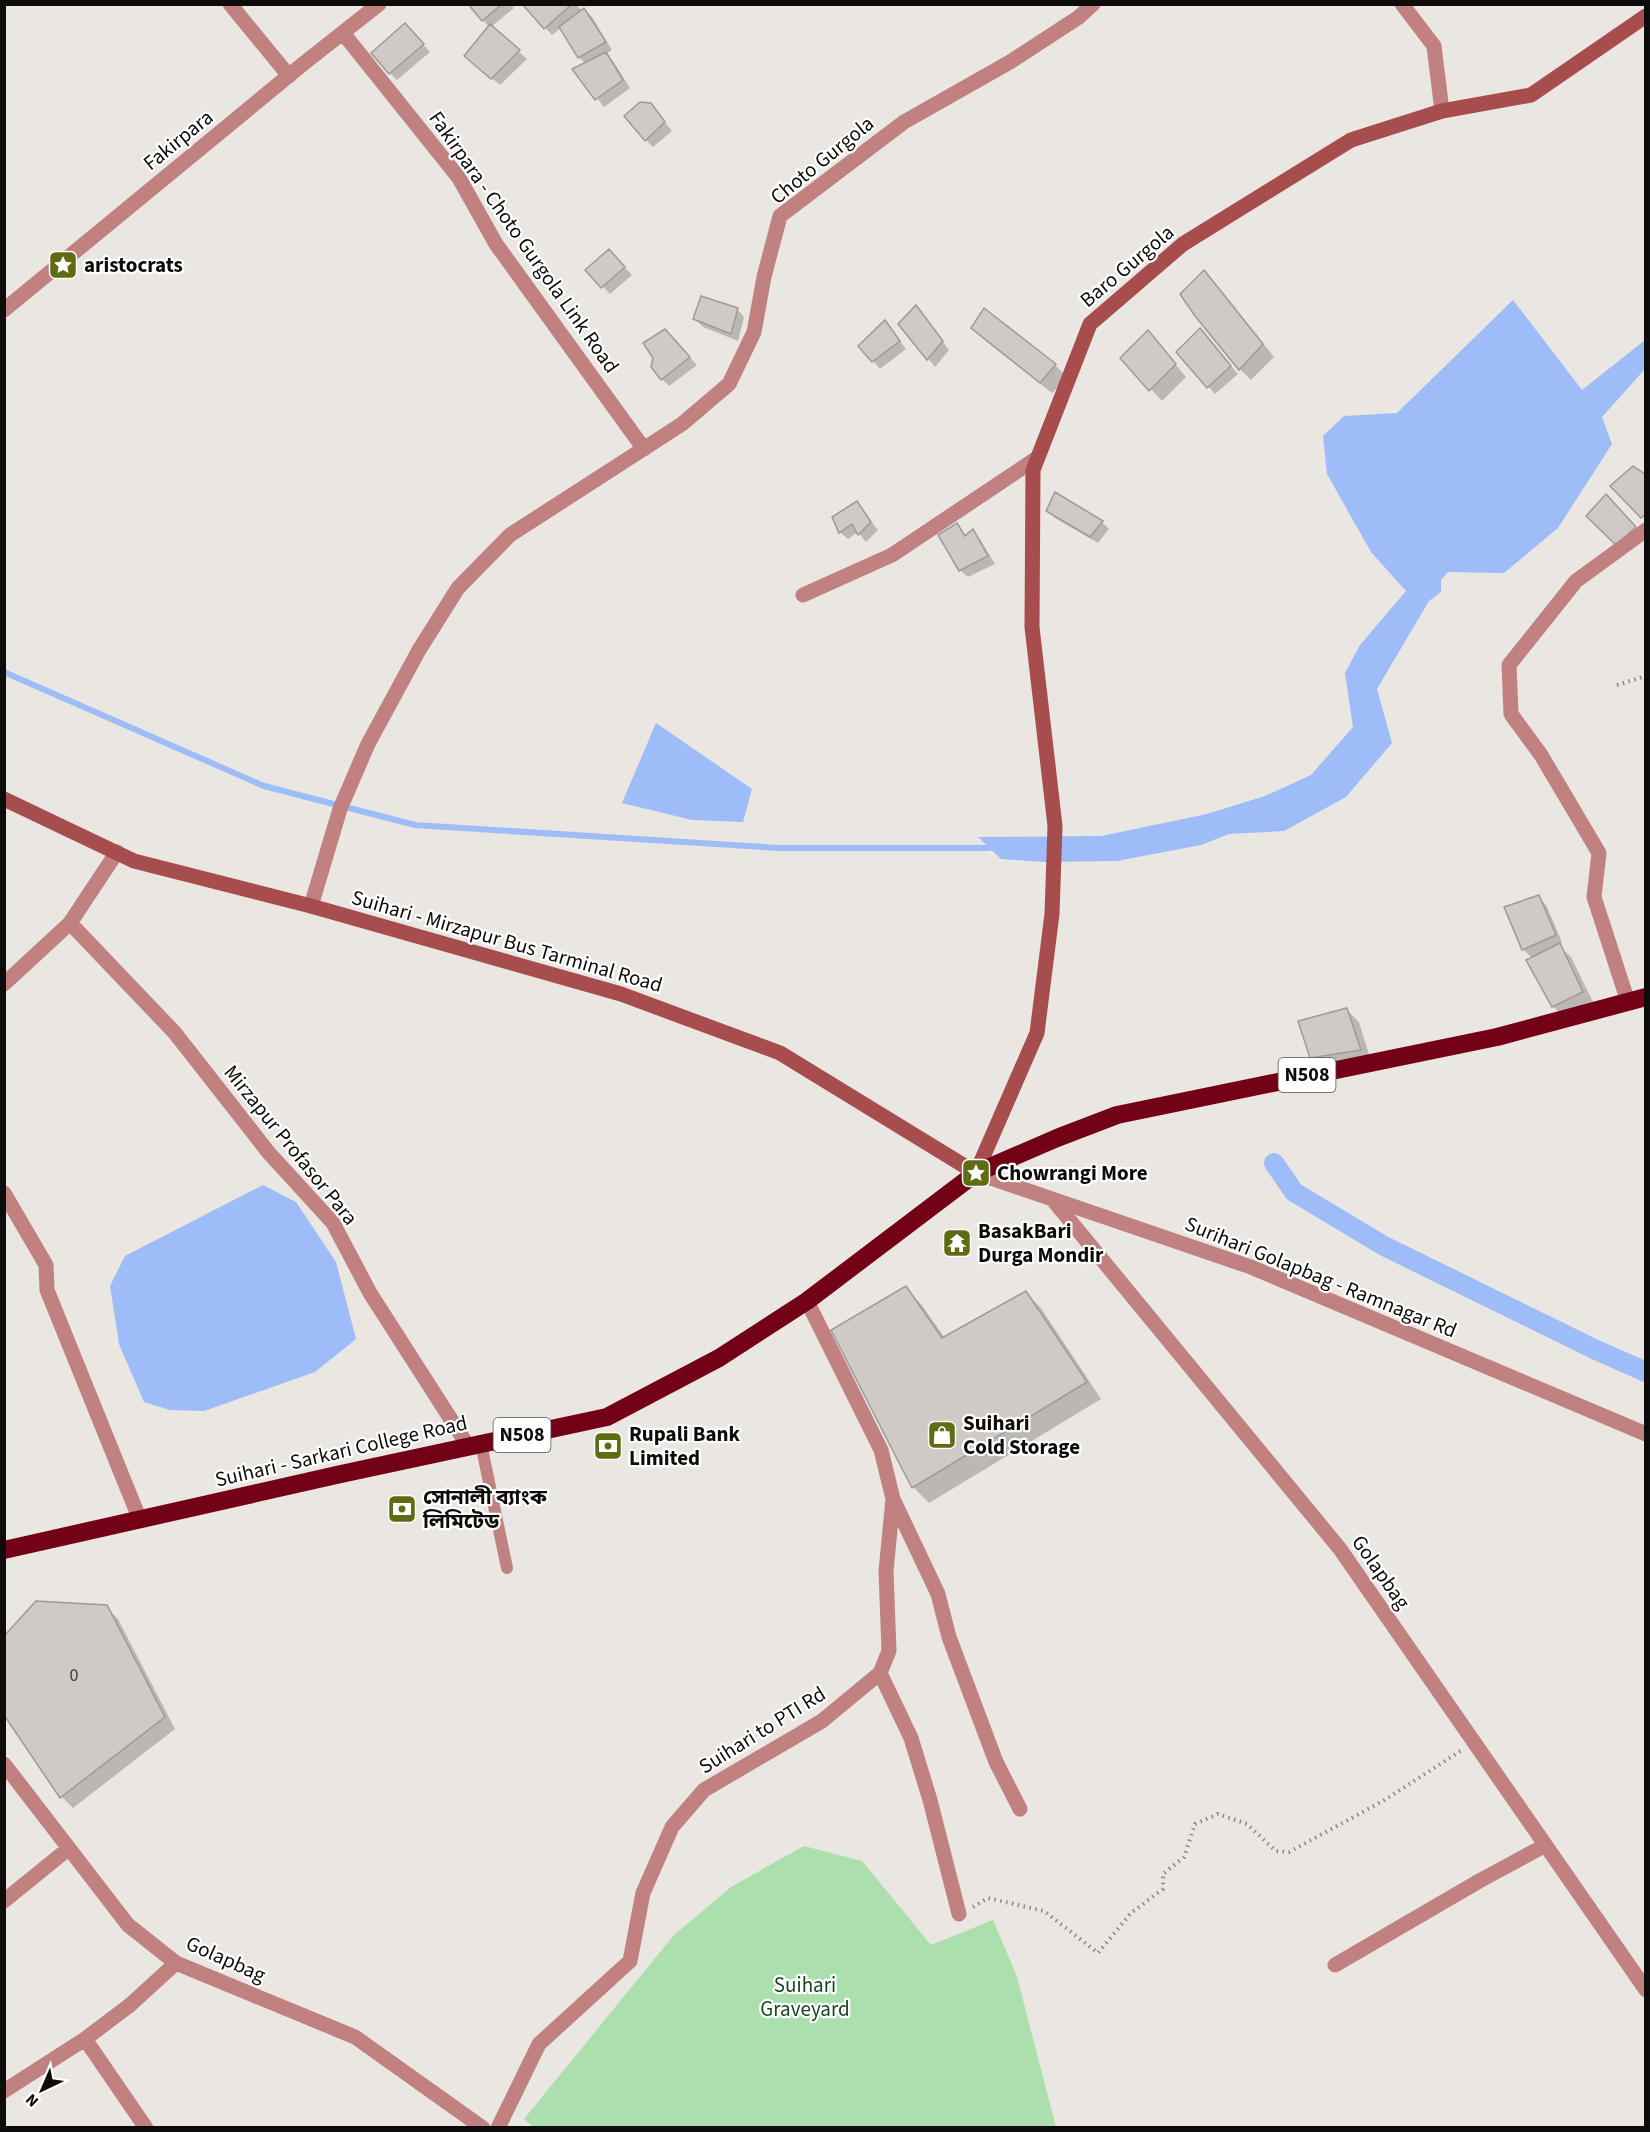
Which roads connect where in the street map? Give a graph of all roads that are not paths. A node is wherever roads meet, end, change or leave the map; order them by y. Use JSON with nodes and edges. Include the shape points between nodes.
{"nodes":[{"id":1,"x":230,"y":4,"type":"edge"},
{"id":2,"x":380,"y":4,"type":"edge"},
{"id":3,"x":1093,"y":4,"type":"edge"},
{"id":4,"x":1402,"y":4,"type":"edge"},
{"id":5,"x":1646,"y":16,"type":"edge"},
{"id":6,"x":343,"y":33,"type":"junction"},
{"id":7,"x":290,"y":76,"type":"junction"},
{"id":8,"x":1442,"y":111,"type":"junction"},
{"id":9,"x":4,"y":310,"type":"edge"},
{"id":10,"x":644,"y":449,"type":"junction"},
{"id":11,"x":1037,"y":458,"type":"junction"},
{"id":12,"x":1646,"y":530,"type":"edge"},
{"id":13,"x":803,"y":595,"type":"dead end"},
{"id":14,"x":4,"y":799,"type":"edge"},
{"id":15,"x":117,"y":852,"type":"junction"},
{"id":16,"x":311,"y":906,"type":"junction"},
{"id":17,"x":70,"y":923,"type":"junction"},
{"id":18,"x":4,"y":984,"type":"edge"},
{"id":19,"x":1646,"y":997,"type":"edge"},
{"id":20,"x":1628,"y":1002,"type":"junction"},
{"id":21,"x":976,"y":1173,"type":"junction"},
{"id":22,"x":4,"y":1193,"type":"edge"},
{"id":23,"x":1053,"y":1200,"type":"junction"},
{"id":24,"x":807,"y":1301,"type":"junction"},
{"id":25,"x":1646,"y":1434,"type":"edge"},
{"id":26,"x":474,"y":1445,"type":"junction"},
{"id":27,"x":893,"y":1499,"type":"junction"},
{"id":28,"x":140,"y":1520,"type":"junction"},
{"id":29,"x":4,"y":1550,"type":"edge"},
{"id":30,"x":507,"y":1568,"type":"dead end"},
{"id":31,"x":880,"y":1673,"type":"junction"},
{"id":32,"x":4,"y":1764,"type":"edge"},
{"id":33,"x":1020,"y":1809,"type":"dead end"},
{"id":34,"x":1544,"y":1846,"type":"junction"},
{"id":35,"x":68,"y":1849,"type":"junction"},
{"id":36,"x":4,"y":1901,"type":"edge"},
{"id":37,"x":959,"y":1914,"type":"road end"},
{"id":38,"x":176,"y":1963,"type":"junction"},
{"id":39,"x":1335,"y":1965,"type":"dead end"},
{"id":40,"x":1646,"y":1990,"type":"edge"},
{"id":41,"x":85,"y":2039,"type":"junction"},
{"id":42,"x":4,"y":2091,"type":"edge"},
{"id":43,"x":146,"y":2127,"type":"edge"},
{"id":44,"x":483,"y":2127,"type":"edge"},
{"id":45,"x":498,"y":2127,"type":"edge"}],
"edges":[{"from":1,"to":7,"type":"street"},
{"from":2,"to":6,"type":"street","name":"Fakirpara"},
{"from":3,"to":10,"type":"street","name":"Choto Gurgola","via":[[1010,62],[904,122],[780,216],[754,332],[729,384]]},
{"from":4,"to":8,"type":"street","via":[[1434,46]]},
{"from":5,"to":8,"type":"street","name":"Baro Gurgola","via":[[1531,95]]},
{"from":6,"to":7,"type":"street","name":"Fakirpara"},
{"from":6,"to":10,"type":"street","name":"Fakirpara - Choto Gurgola Link Road","via":[[459,178],[496,244]]},
{"from":7,"to":9,"type":"street","name":"Fakirpara"},
{"from":8,"to":11,"type":"street","name":"Baro Gurgola","via":[[1351,140],[1183,244],[1090,324]]},
{"from":10,"to":16,"type":"street","name":"Choto Gurgola","via":[[510,535],[458,588],[368,744],[334,827]]},
{"from":11,"to":13,"type":"street","via":[[892,555]]},
{"from":11,"to":21,"type":"street","name":"Baro Gurgola","via":[[1032,470],[1032,627],[1055,826],[1052,914],[1037,1033]]},
{"from":12,"to":20,"type":"street","via":[[1576,581],[1509,665],[1511,714],[1542,755],[1599,853],[1594,897]]},
{"from":14,"to":15,"type":"street","name":"Suihari - Mirzapur Bus Tarminal Road"},
{"from":15,"to":16,"type":"street","name":"Suihari - Mirzapur Bus Tarminal Road","via":[[134,861]]},
{"from":15,"to":17,"type":"street"},
{"from":16,"to":21,"type":"street","name":"Suihari - Mirzapur Bus Tarminal Road","via":[[621,994],[780,1053]]},
{"from":17,"to":18,"type":"street"},
{"from":17,"to":26,"type":"street","name":"Mirzapur Profasor Para","via":[[175,1033],[269,1153],[333,1223],[370,1293]]},
{"from":19,"to":20,"type":"highway","number":"N508"},
{"from":20,"to":21,"type":"highway","number":"N508","via":[[1497,1037],[1117,1115]]},
{"from":21,"to":23,"type":"street","name":"Surihari Golapbag - Ramnagar Rd"},
{"from":21,"to":24,"type":"highway","name":"Suihari - Sarkari College Road","number":"N508"},
{"from":22,"to":28,"type":"street","via":[[46,1265],[47,1290]]},
{"from":23,"to":25,"type":"street","name":"Surihari Golapbag - Ramnagar Rd","via":[[1251,1267]]},
{"from":23,"to":34,"type":"street","name":"Golapbag","via":[[1340,1549]]},
{"from":24,"to":26,"type":"highway","name":"Suihari - Sarkari College Road","number":"N508","via":[[719,1358],[608,1417]]},
{"from":24,"to":27,"type":"street","via":[[881,1450]]},
{"from":26,"to":28,"type":"highway","name":"Suihari - Sarkari College Road","number":"N508"},
{"from":26,"to":30,"type":"lane"},
{"from":27,"to":31,"type":"street","via":[[886,1571],[889,1651]]},
{"from":27,"to":33,"type":"street","via":[[938,1594],[949,1637],[996,1762]]},
{"from":28,"to":29,"type":"highway","name":"Suihari - Sarkari College Road","number":"N508"},
{"from":31,"to":37,"type":"street","via":[[911,1738]]},
{"from":31,"to":45,"type":"street","name":"Suihari to PTI Rd","via":[[822,1721],[704,1790],[672,1827],[644,1893],[630,1961],[539,2044]]},
{"from":32,"to":35,"type":"street","name":"Golapbag"},
{"from":34,"to":39,"type":"street"},
{"from":34,"to":40,"type":"street","name":"Golapbag"},
{"from":35,"to":36,"type":"street"},
{"from":35,"to":38,"type":"street","name":"Golapbag","via":[[128,1925]]},
{"from":38,"to":41,"type":"street"},
{"from":38,"to":44,"type":"street","name":"Golapbag","via":[[355,2037]]},
{"from":41,"to":42,"type":"street"},
{"from":41,"to":43,"type":"street"}]}
